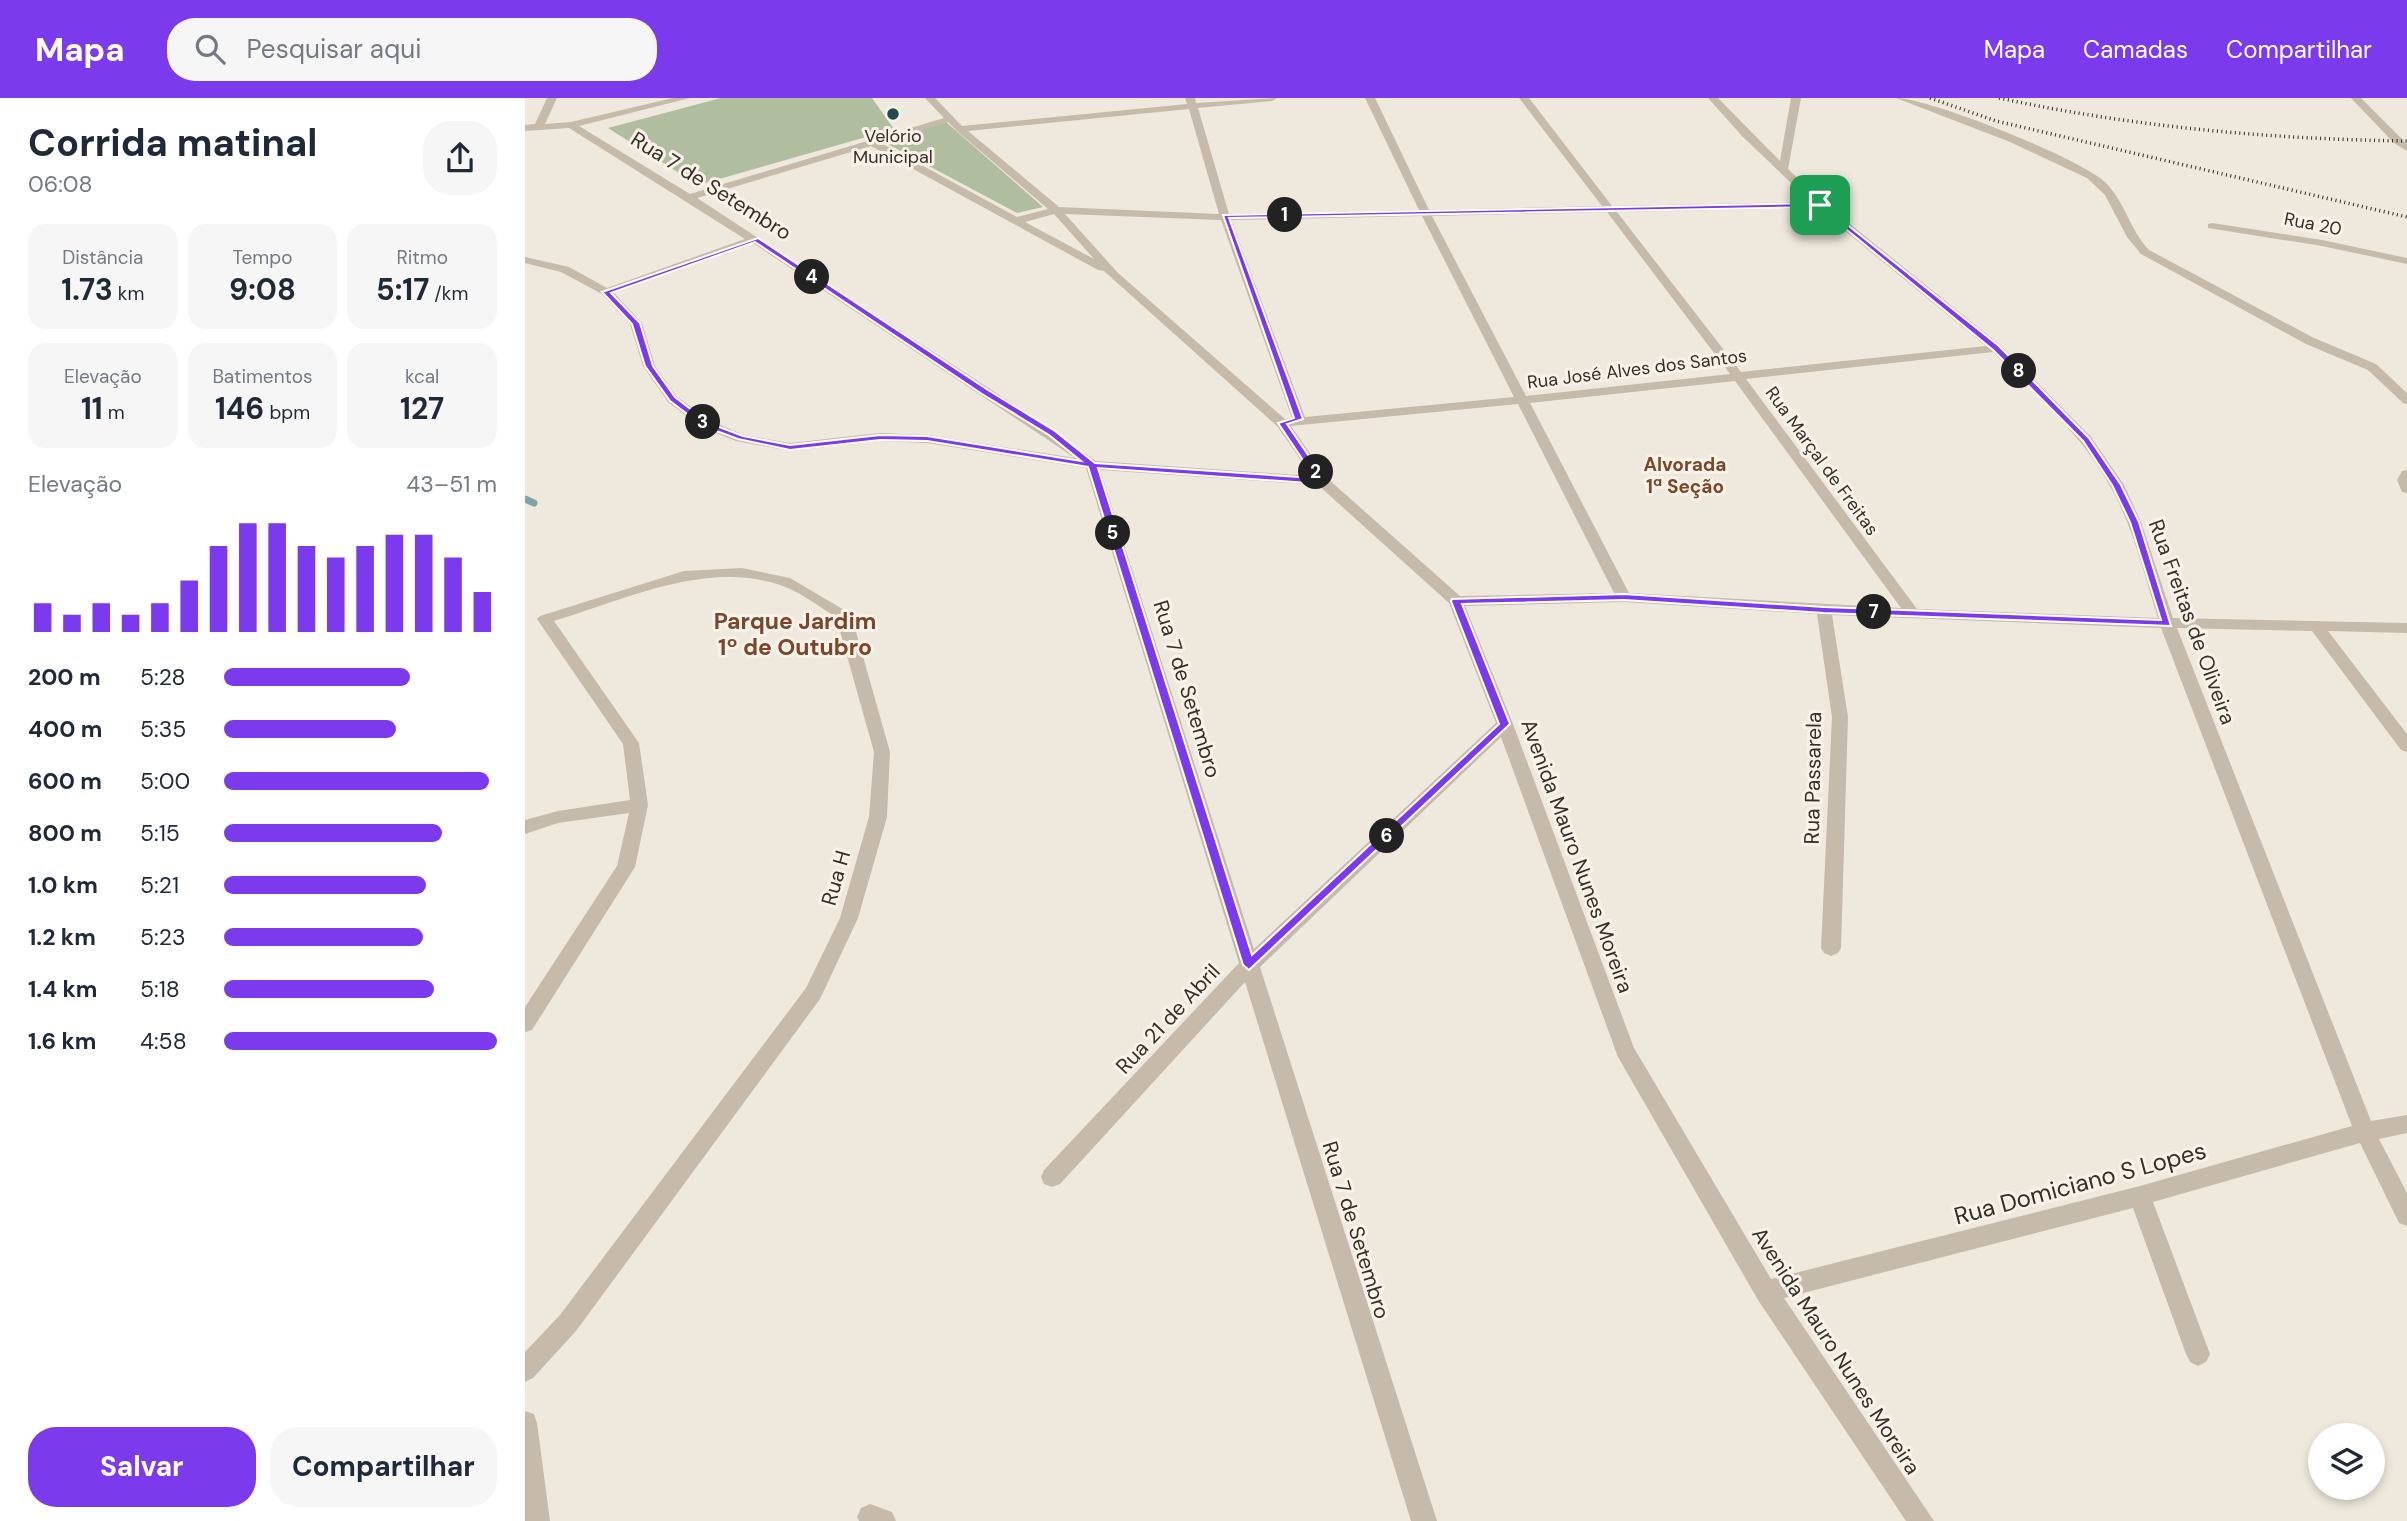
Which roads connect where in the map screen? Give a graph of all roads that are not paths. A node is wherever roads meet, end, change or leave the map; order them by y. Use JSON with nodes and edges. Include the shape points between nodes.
{"nodes":[{"id":1,"x":552,"y":98,"type":"edge"},
{"id":2,"x":685,"y":98,"type":"edge"},
{"id":3,"x":930,"y":98,"type":"edge"},
{"id":4,"x":1272,"y":98,"type":"edge"},
{"id":5,"x":1370,"y":98,"type":"edge"},
{"id":6,"x":1524,"y":98,"type":"edge"},
{"id":7,"x":1713,"y":98,"type":"edge"},
{"id":8,"x":1796,"y":98,"type":"edge"},
{"id":9,"x":1901,"y":98,"type":"edge"},
{"id":10,"x":2356,"y":98,"type":"edge"},
{"id":11,"x":1191,"y":102,"type":"edge"},
{"id":12,"x":955,"y":124,"type":"junction"},
{"id":13,"x":571,"y":125,"type":"junction"},
{"id":14,"x":525,"y":128,"type":"edge"},
{"id":15,"x":538,"y":128,"type":"junction"},
{"id":16,"x":872,"y":142,"type":"junction"},
{"id":17,"x":2407,"y":148,"type":"edge"},
{"id":18,"x":1783,"y":170,"type":"junction"},
{"id":19,"x":691,"y":197,"type":"junction"},
{"id":20,"x":1820,"y":205,"type":"junction"},
{"id":21,"x":1610,"y":209,"type":"junction"},
{"id":22,"x":1056,"y":210,"type":"junction"},
{"id":23,"x":1423,"y":213,"type":"junction"},
{"id":24,"x":1225,"y":216,"type":"junction"},
{"id":25,"x":1016,"y":220,"type":"junction"},
{"id":26,"x":2212,"y":226,"type":"dead end"},
{"id":27,"x":755,"y":240,"type":"junction"},
{"id":28,"x":525,"y":260,"type":"edge"},
{"id":29,"x":2407,"y":261,"type":"edge"},
{"id":30,"x":1114,"y":275,"type":"junction"},
{"id":31,"x":606,"y":292,"type":"junction"},
{"id":32,"x":1996,"y":348,"type":"junction"},
{"id":33,"x":1737,"y":375,"type":"junction"},
{"id":34,"x":1524,"y":400,"type":"junction"},
{"id":35,"x":2407,"y":400,"type":"edge"},
{"id":36,"x":1290,"y":421,"type":"junction"},
{"id":37,"x":1092,"y":465,"type":"junction"},
{"id":38,"x":2407,"y":474,"type":"edge"},
{"id":39,"x":1322,"y":481,"type":"junction"},
{"id":40,"x":2407,"y":489,"type":"edge"},
{"id":41,"x":1624,"y":597,"type":"junction"},
{"id":42,"x":1456,"y":601,"type":"junction"},
{"id":43,"x":1824,"y":610,"type":"junction"},
{"id":44,"x":1912,"y":613,"type":"junction"},
{"id":45,"x":2167,"y":623,"type":"junction"},
{"id":46,"x":2316,"y":626,"type":"junction"},
{"id":47,"x":2407,"y":628,"type":"edge"},
{"id":48,"x":1505,"y":724,"type":"junction"},
{"id":49,"x":2407,"y":747,"type":"edge"},
{"id":50,"x":639,"y":805,"type":"junction"},
{"id":51,"x":525,"y":827,"type":"edge"},
{"id":52,"x":1831,"y":948,"type":"dead end"},
{"id":53,"x":1249,"y":965,"type":"junction"},
{"id":54,"x":525,"y":1024,"type":"edge"},
{"id":55,"x":2407,"y":1124,"type":"edge"},
{"id":56,"x":2365,"y":1132,"type":"junction"},
{"id":57,"x":1052,"y":1177,"type":"dead end"},
{"id":58,"x":2140,"y":1196,"type":"junction"},
{"id":59,"x":2407,"y":1216,"type":"edge"},
{"id":60,"x":1766,"y":1292,"type":"junction"},
{"id":61,"x":2199,"y":1354,"type":"dead end"},
{"id":62,"x":525,"y":1370,"type":"edge"},
{"id":63,"x":525,"y":1423,"type":"edge"},
{"id":64,"x":537,"y":1521,"type":"edge"},
{"id":65,"x":1424,"y":1521,"type":"edge"},
{"id":66,"x":1920,"y":1521,"type":"edge"}],
"edges":[{"from":1,"to":15,"type":"street"},
{"from":2,"to":13,"type":"street"},
{"from":3,"to":12,"type":"street","name":"Avenida Mauro Nunes Moreira"},
{"from":4,"to":11,"type":"street"},
{"from":5,"to":23,"type":"street"},
{"from":6,"to":21,"type":"street","name":"Rua Marçal de Freitas"},
{"from":7,"to":18,"type":"street","name":"Rua Freitas de Oliveira"},
{"from":8,"to":18,"type":"street"},
{"from":9,"to":35,"type":"street","via":[[2086,172],[2104,186],[2136,245],[2145,252],[2310,341],[2372,367]]},
{"from":10,"to":17,"type":"street"},
{"from":11,"to":12,"type":"street"},
{"from":11,"to":24,"type":"street"},
{"from":12,"to":16,"type":"street"},
{"from":12,"to":22,"type":"street","name":"Avenida Mauro Nunes Moreira"},
{"from":13,"to":15,"type":"street"},
{"from":13,"to":19,"type":"street","name":"Rua 7 de Setembro"},
{"from":14,"to":15,"type":"street"},
{"from":16,"to":19,"type":"street"},
{"from":16,"to":25,"type":"street","name":"Avenida Mauro Nunes Moreira"},
{"from":18,"to":20,"type":"street","name":"Rua Freitas de Oliveira"},
{"from":19,"to":27,"type":"street","name":"Rua 7 de Setembro"},
{"from":20,"to":21,"type":"street"},
{"from":20,"to":32,"type":"street","name":"Rua Freitas de Oliveira"},
{"from":21,"to":23,"type":"street"},
{"from":21,"to":33,"type":"street","name":"Rua Marçal de Freitas"},
{"from":22,"to":24,"type":"street"},
{"from":22,"to":25,"type":"street"},
{"from":22,"to":30,"type":"street","name":"Avenida Mauro Nunes Moreira"},
{"from":23,"to":24,"type":"street"},
{"from":23,"to":34,"type":"street"},
{"from":24,"to":36,"type":"street"},
{"from":25,"to":30,"type":"street","name":"Avenida Mauro Nunes Moreira"},
{"from":26,"to":29,"type":"street","name":"Rua 20"},
{"from":27,"to":31,"type":"street"},
{"from":27,"to":37,"type":"street","name":"Rua 7 de Setembro","via":[[1052,433]]},
{"from":28,"to":31,"type":"street","via":[[565,269]]},
{"from":30,"to":36,"type":"street","name":"Avenida Mauro Nunes Moreira"},
{"from":31,"to":37,"type":"street","via":[[636,323],[649,366],[673,399],[706,425],[741,438],[790,447],[880,438],[927,439]]},
{"from":32,"to":33,"type":"street","name":"Rua José Alves dos Santos"},
{"from":32,"to":45,"type":"street","name":"Rua Freitas de Oliveira","via":[[2086,440],[2117,485]]},
{"from":33,"to":34,"type":"street","name":"Rua José Alves dos Santos"},
{"from":33,"to":44,"type":"street","name":"Rua Marçal de Freitas"},
{"from":34,"to":36,"type":"street","name":"Rua José Alves dos Santos"},
{"from":34,"to":41,"type":"street"},
{"from":36,"to":39,"type":"street","name":"Avenida Mauro Nunes Moreira"},
{"from":37,"to":39,"type":"street"},
{"from":37,"to":53,"type":"street","name":"Rua 7 de Setembro"},
{"from":38,"to":40,"type":"street"},
{"from":39,"to":42,"type":"street","name":"Avenida Mauro Nunes Moreira"},
{"from":41,"to":42,"type":"street"},
{"from":41,"to":43,"type":"street"},
{"from":42,"to":48,"type":"street","name":"Avenida Mauro Nunes Moreira"},
{"from":43,"to":44,"type":"street"},
{"from":43,"to":52,"type":"street","name":"Rua Passarela","via":[[1840,717]]},
{"from":44,"to":45,"type":"street"},
{"from":45,"to":46,"type":"street"},
{"from":45,"to":56,"type":"street","name":"Rua Freitas de Oliveira"},
{"from":46,"to":47,"type":"street"},
{"from":46,"to":49,"type":"street"},
{"from":48,"to":53,"type":"street","name":"Rua 21 de Abril"},
{"from":48,"to":60,"type":"street","name":"Avenida Mauro Nunes Moreira","via":[[1625,1051]]},
{"from":50,"to":51,"type":"street","via":[[558,817]]},
{"from":50,"to":54,"type":"street","via":[[626,867]]},
{"from":50,"to":62,"type":"street","name":"Rua H","via":[[631,743],[545,619],[684,576],[742,573],[785,581],[843,614],[882,752],[878,817],[849,918],[813,993],[568,1322]]},
{"from":53,"to":57,"type":"street","name":"Rua 21 de Abril"},
{"from":53,"to":65,"type":"street","name":"Rua 7 de Setembro"},
{"from":55,"to":56,"type":"street","name":"Rua Domiciano S Lopes"},
{"from":56,"to":58,"type":"street","name":"Rua Domiciano S Lopes"},
{"from":56,"to":59,"type":"street","name":"Rua Freitas de Oliveira"},
{"from":58,"to":60,"type":"street","name":"Rua Domiciano S Lopes"},
{"from":58,"to":61,"type":"street"},
{"from":60,"to":66,"type":"street","name":"Avenida Mauro Nunes Moreira"},
{"from":63,"to":64,"type":"street"}]}
